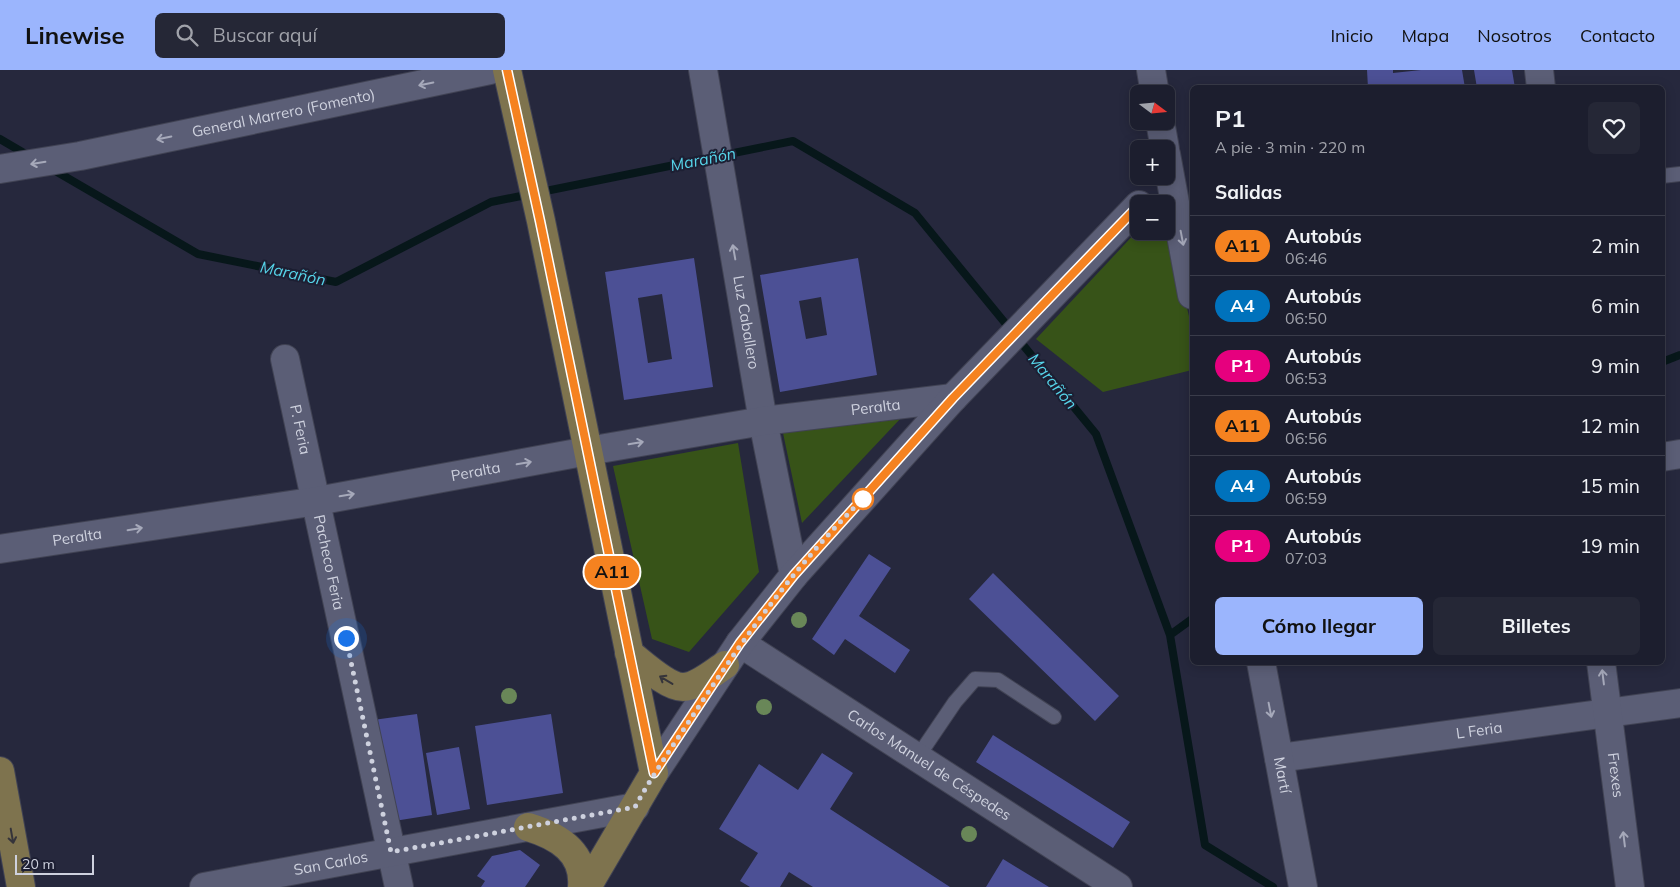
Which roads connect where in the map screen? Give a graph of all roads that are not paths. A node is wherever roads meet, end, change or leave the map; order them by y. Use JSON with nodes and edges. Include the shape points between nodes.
{"nodes":[{"id":1,"x":490,"y":70,"type":"edge"},
{"id":2,"x":507,"y":70,"type":"edge"},
{"id":3,"x":703,"y":70,"type":"edge"},
{"id":4,"x":1151,"y":70,"type":"edge"},
{"id":5,"x":1539,"y":70,"type":"edge"},
{"id":6,"x":1154,"y":85,"type":"edge"},
{"id":7,"x":1541,"y":85,"type":"edge"},
{"id":8,"x":0,"y":169,"type":"edge"},
{"id":9,"x":1680,"y":174,"type":"edge"},
{"id":10,"x":1665,"y":176,"type":"edge"},
{"id":11,"x":1172,"y":185,"type":"edge"},
{"id":12,"x":1130,"y":213,"type":"edge"},
{"id":13,"x":1190,"y":284,"type":"edge"},
{"id":14,"x":285,"y":359,"type":"dead end"},
{"id":15,"x":953,"y":398,"type":"junction"},
{"id":16,"x":763,"y":421,"type":"junction"},
{"id":17,"x":588,"y":451,"type":"junction"},
{"id":18,"x":1680,"y":454,"type":"edge"},
{"id":19,"x":1665,"y":456,"type":"edge"},
{"id":20,"x":317,"y":501,"type":"junction"},
{"id":21,"x":0,"y":550,"type":"edge"},
{"id":22,"x":794,"y":575,"type":"junction"},
{"id":23,"x":629,"y":653,"type":"junction"},
{"id":24,"x":733,"y":654,"type":"junction"},
{"id":25,"x":1262,"y":665,"type":"edge"},
{"id":26,"x":1601,"y":665,"type":"edge"},
{"id":27,"x":1680,"y":703,"type":"edge"},
{"id":28,"x":1608,"y":714,"type":"junction"},
{"id":29,"x":1054,"y":718,"type":"dead end"},
{"id":30,"x":918,"y":758,"type":"junction"},
{"id":31,"x":1279,"y":758,"type":"junction"},
{"id":32,"x":0,"y":771,"type":"edge"},
{"id":33,"x":654,"y":773,"type":"junction"},
{"id":34,"x":635,"y":807,"type":"junction"},
{"id":35,"x":528,"y":827,"type":"junction"},
{"id":36,"x":391,"y":852,"type":"junction"},
{"id":37,"x":21,"y":887,"type":"edge"},
{"id":38,"x":204,"y":887,"type":"edge"},
{"id":39,"x":400,"y":887,"type":"edge"},
{"id":40,"x":582,"y":887,"type":"edge"},
{"id":41,"x":587,"y":887,"type":"edge"},
{"id":42,"x":1118,"y":887,"type":"edge"},
{"id":43,"x":1303,"y":887,"type":"edge"},
{"id":44,"x":1630,"y":887,"type":"edge"}],
"edges":[{"from":1,"to":8,"type":"street","name":"General Marrero (Fomento)","one_way":true,"via":[[77,156]]},
{"from":2,"to":17,"type":"main road"},
{"from":16,"to":3,"type":"street","name":"Luz Caballero","one_way":true},
{"from":4,"to":6,"type":"street"},
{"from":5,"to":7,"type":"street"},
{"from":9,"to":10,"type":"lane"},
{"from":11,"to":13,"type":"street","one_way":true},
{"from":12,"to":15,"type":"street"},
{"from":14,"to":20,"type":"street","name":"P. Feria"},
{"from":15,"to":16,"type":"street","name":"Peralta"},
{"from":15,"to":22,"type":"street"},
{"from":17,"to":16,"type":"street","name":"Peralta","one_way":true},
{"from":16,"to":22,"type":"street","name":"Luz Caballero"},
{"from":20,"to":17,"type":"street","name":"Peralta","one_way":true},
{"from":17,"to":23,"type":"main road"},
{"from":18,"to":19,"type":"street"},
{"from":21,"to":20,"type":"street","name":"Peralta","one_way":true},
{"from":20,"to":36,"type":"street","name":"Pacheco Feria"},
{"from":22,"to":24,"type":"street"},
{"from":24,"to":23,"type":"main road","one_way":true,"via":[[694,683],[683,687],[669,683]]},
{"from":23,"to":33,"type":"main road"},
{"from":24,"to":30,"type":"street","name":"Carlos Manuel de Céspedes"},
{"from":24,"to":33,"type":"street"},
{"from":25,"to":31,"type":"street","name":"Martí","one_way":true},
{"from":28,"to":26,"type":"street","name":"Frexes","one_way":true},
{"from":27,"to":28,"type":"street","name":"L Feria"},
{"from":28,"to":31,"type":"street","name":"L Feria"},
{"from":44,"to":28,"type":"street","name":"Frexes","one_way":true},
{"from":29,"to":30,"type":"lane","via":[[998,680],[975,678]]},
{"from":30,"to":42,"type":"street","name":"Carlos Manuel de Céspedes"},
{"from":31,"to":43,"type":"street","name":"Martí"},
{"from":32,"to":37,"type":"main road","one_way":true},
{"from":33,"to":34,"type":"main road"},
{"from":34,"to":35,"type":"street","name":"San Carlos"},
{"from":34,"to":41,"type":"main road"},
{"from":35,"to":36,"type":"street","name":"San Carlos"},
{"from":35,"to":40,"type":"main road","via":[[558,838],[574,855],[583,873]]},
{"from":36,"to":38,"type":"street","name":"San Carlos"},
{"from":36,"to":39,"type":"street","name":"Pacheco Feria"}]}
